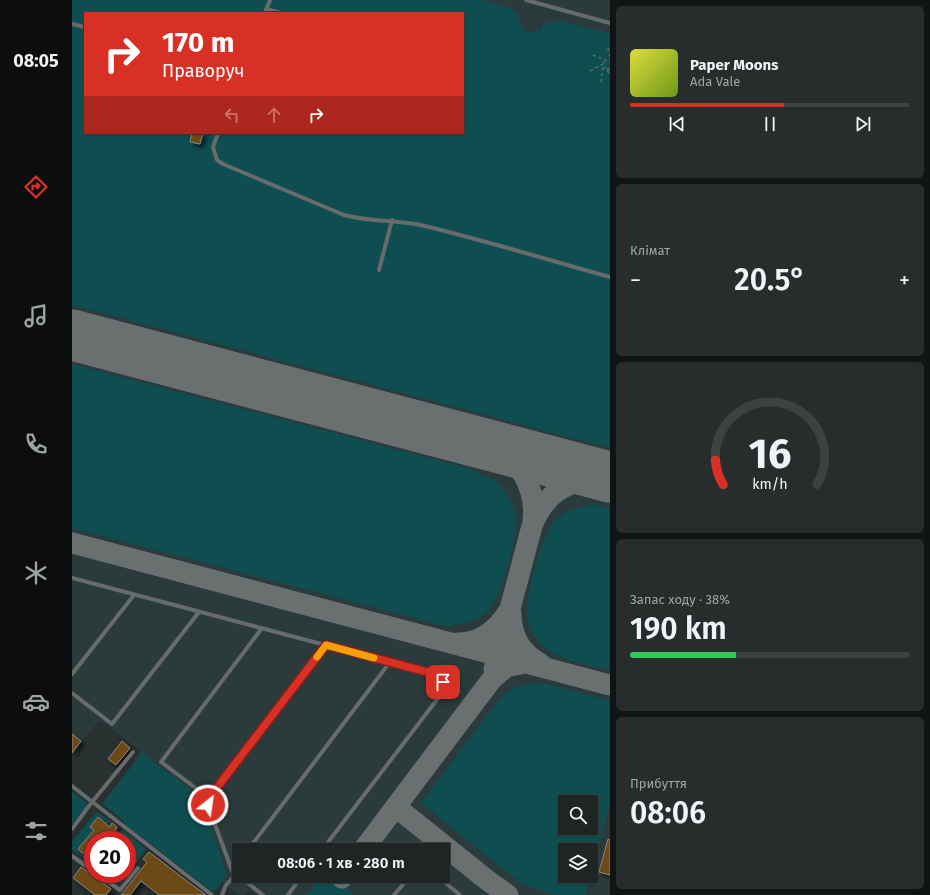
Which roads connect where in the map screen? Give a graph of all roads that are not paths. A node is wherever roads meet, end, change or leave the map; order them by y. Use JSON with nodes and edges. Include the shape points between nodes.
{"nodes":[{"id":1,"x":270,"y":0,"type":"edge"},
{"id":2,"x":526,"y":0,"type":"edge"},
{"id":3,"x":266,"y":11,"type":"edge"},
{"id":4,"x":610,"y":23,"type":"edge"},
{"id":5,"x":72,"y":24,"type":"edge"},
{"id":6,"x":84,"y":27,"type":"edge"},
{"id":7,"x":218,"y":134,"type":"edge"},
{"id":8,"x":392,"y":220,"type":"junction"},
{"id":9,"x":378,"y":270,"type":"dead end"},
{"id":10,"x":610,"y":277,"type":"edge"},
{"id":11,"x":72,"y":578,"type":"edge"},
{"id":12,"x":134,"y":595,"type":"junction"},
{"id":13,"x":199,"y":612,"type":"junction"},
{"id":14,"x":262,"y":628,"type":"junction"},
{"id":15,"x":326,"y":645,"type":"junction"},
{"id":16,"x":390,"y":662,"type":"junction"},
{"id":17,"x":72,"y":674,"type":"edge"},
{"id":18,"x":72,"y":693,"type":"edge"},
{"id":19,"x":133,"y":752,"type":"dead end"},
{"id":20,"x":72,"y":786,"type":"edge"},
{"id":21,"x":209,"y":798,"type":"junction"},
{"id":22,"x":92,"y":802,"type":"junction"},
{"id":23,"x":72,"y":829,"type":"edge"},
{"id":24,"x":253,"y":843,"type":"edge"},
{"id":25,"x":327,"y":843,"type":"edge"},
{"id":26,"x":72,"y":856,"type":"edge"},
{"id":27,"x":84,"y":865,"type":"edge"},
{"id":28,"x":138,"y":868,"type":"dead end"},
{"id":29,"x":136,"y":870,"type":"edge"},
{"id":30,"x":232,"y":871,"type":"edge"},
{"id":31,"x":232,"y":878,"type":"edge"},
{"id":32,"x":110,"y":883,"type":"edge"},
{"id":33,"x":126,"y":883,"type":"edge"},
{"id":34,"x":248,"y":883,"type":"edge"},
{"id":35,"x":297,"y":883,"type":"edge"},
{"id":36,"x":404,"y":883,"type":"edge"},
{"id":37,"x":445,"y":883,"type":"edge"},
{"id":38,"x":212,"y":895,"type":"edge"},
{"id":39,"x":222,"y":895,"type":"edge"},
{"id":40,"x":263,"y":895,"type":"edge"},
{"id":41,"x":288,"y":895,"type":"edge"},
{"id":42,"x":394,"y":895,"type":"edge"},
{"id":43,"x":460,"y":895,"type":"edge"}],
"edges":[{"from":1,"to":3,"type":"lane"},
{"from":2,"to":4,"type":"lane"},
{"from":5,"to":6,"type":"lane"},
{"from":7,"to":8,"type":"lane","via":[[213,147],[217,160],[223,164],[344,215]]},
{"from":8,"to":9,"type":"lane"},
{"from":8,"to":10,"type":"lane","via":[[424,226]]},
{"from":11,"to":12,"type":"lane"},
{"from":12,"to":13,"type":"lane"},
{"from":12,"to":17,"type":"lane"},
{"from":13,"to":14,"type":"lane"},
{"from":13,"to":18,"type":"lane","via":[[112,724]]},
{"from":14,"to":15,"type":"lane"},
{"from":14,"to":21,"type":"lane","via":[[161,762]]},
{"from":15,"to":16,"type":"lane"},
{"from":15,"to":21,"type":"lane"},
{"from":16,"to":24,"type":"lane"},
{"from":16,"to":25,"type":"lane","via":[[437,675],[444,688]]},
{"from":19,"to":22,"type":"lane"},
{"from":20,"to":22,"type":"lane"},
{"from":21,"to":30,"type":"lane","via":[[208,805]]},
{"from":22,"to":23,"type":"lane"},
{"from":22,"to":38,"type":"lane"},
{"from":26,"to":27,"type":"lane"},
{"from":28,"to":29,"type":"lane"},
{"from":31,"to":39,"type":"lane"},
{"from":32,"to":33,"type":"lane","via":[[120,890]]},
{"from":34,"to":40,"type":"lane"},
{"from":35,"to":41,"type":"lane"},
{"from":36,"to":42,"type":"lane"},
{"from":37,"to":43,"type":"lane"}]}
